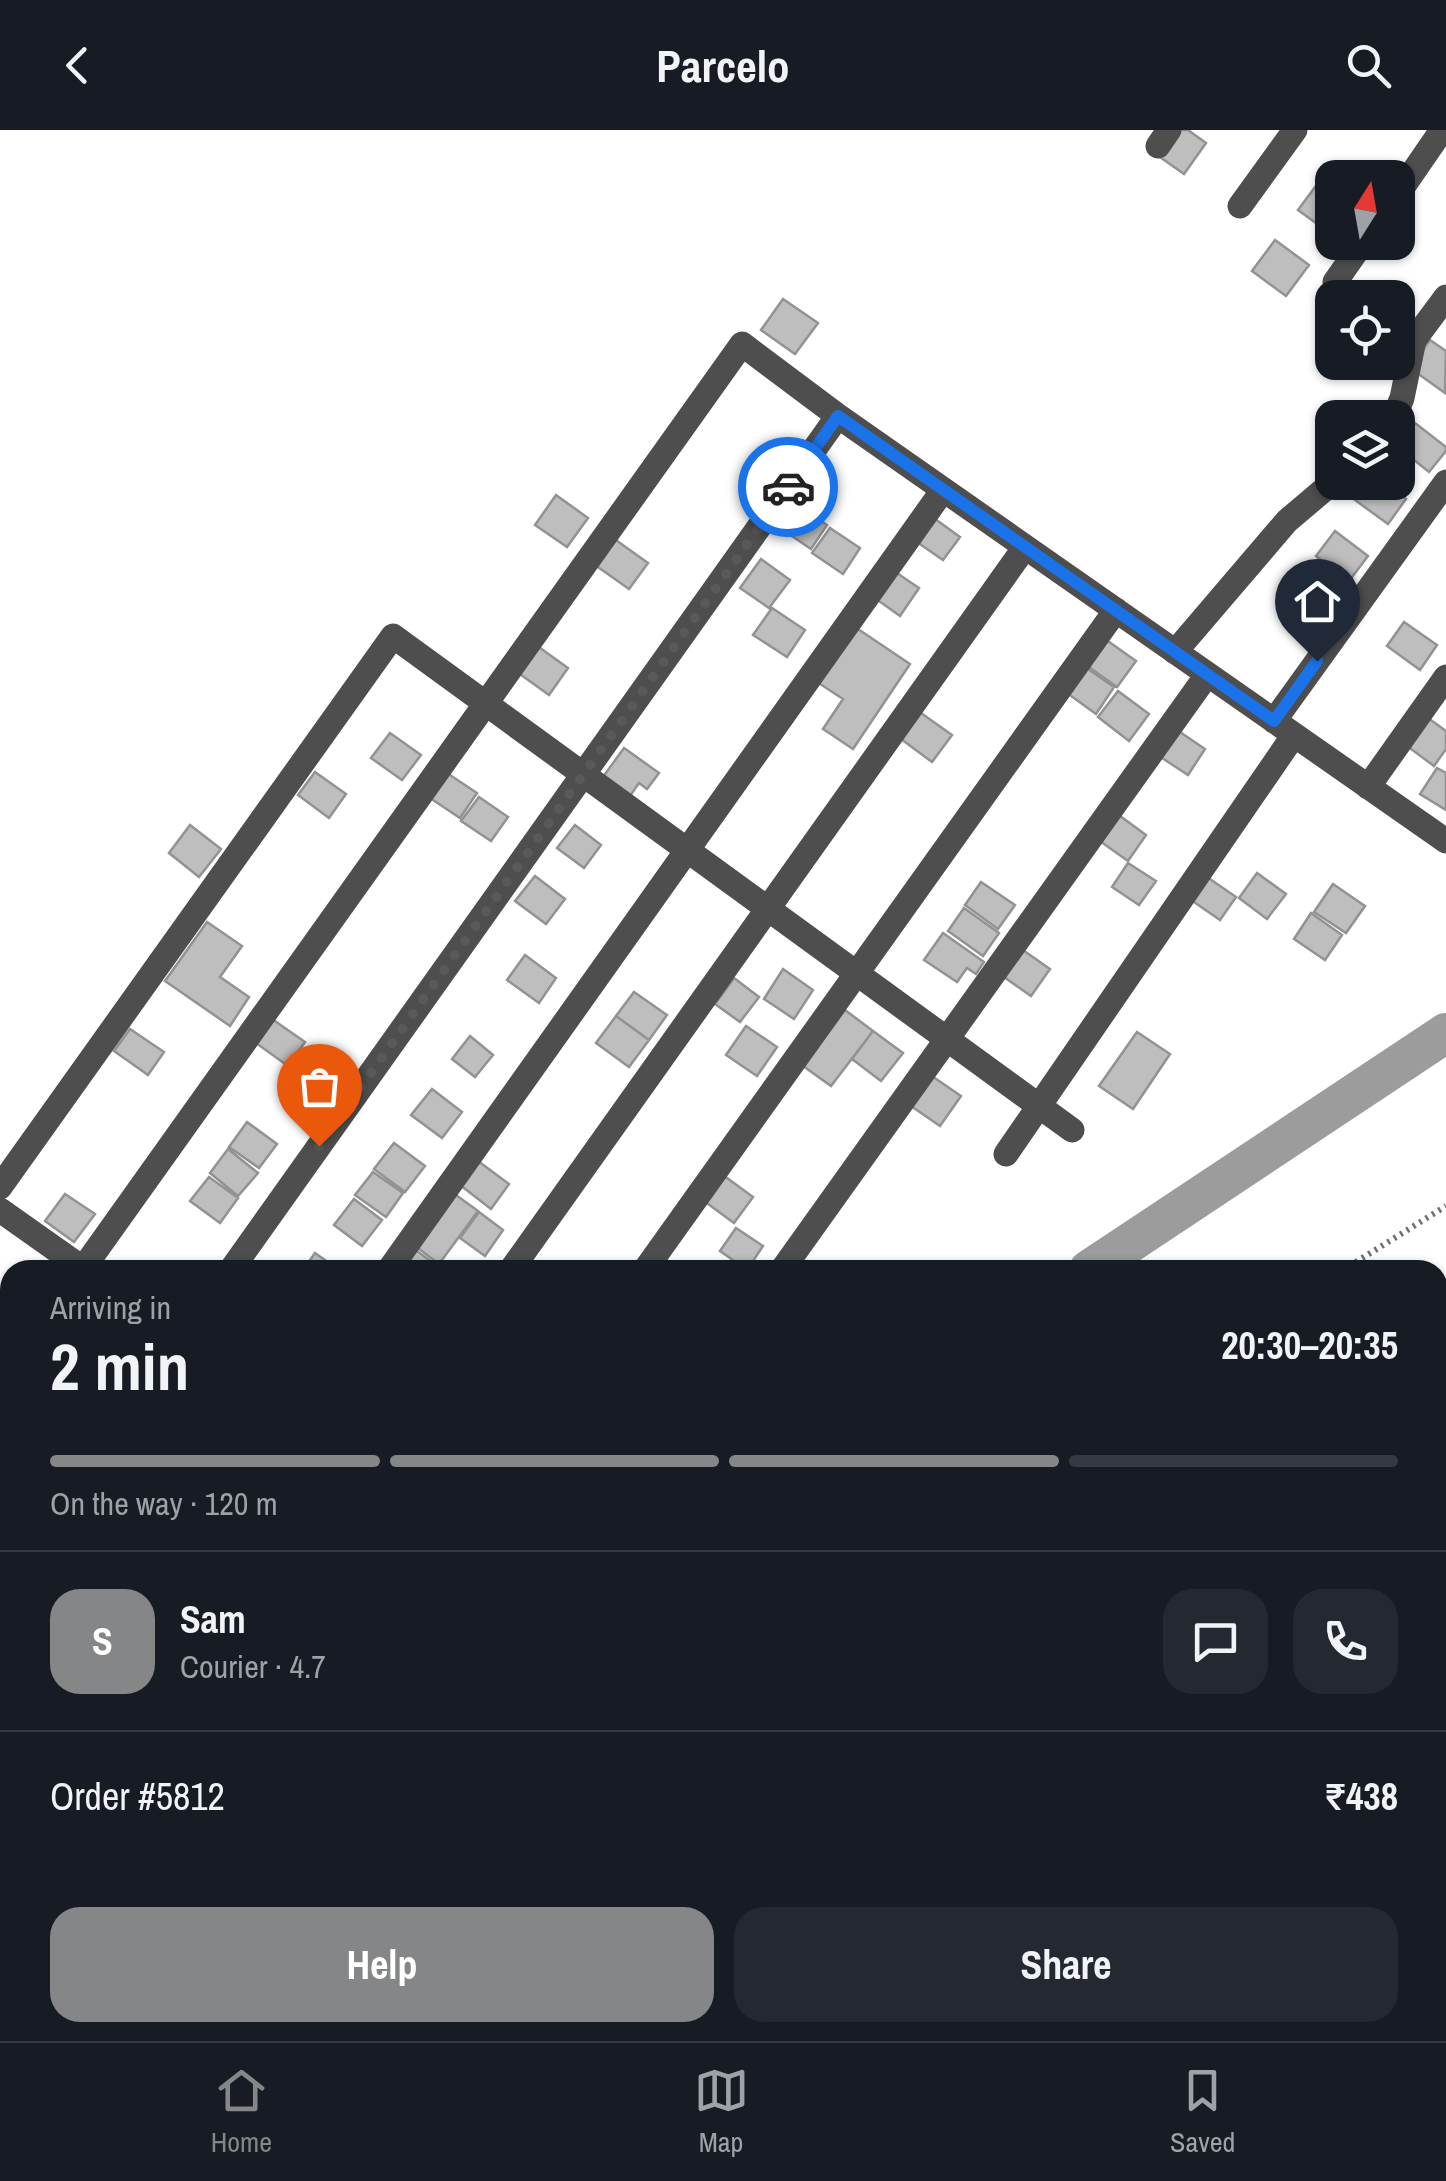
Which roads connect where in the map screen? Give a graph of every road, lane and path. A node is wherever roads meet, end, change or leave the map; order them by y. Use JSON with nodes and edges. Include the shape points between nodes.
{"nodes":[{"id":1,"x":1295,"y":130,"type":"edge"},
{"id":2,"x":1442,"y":130,"type":"edge"},
{"id":3,"x":1415,"y":169,"type":"edge"},
{"id":4,"x":1240,"y":206,"type":"dead end"},
{"id":5,"x":1446,"y":297,"type":"edge"},
{"id":6,"x":1401,"y":400,"type":"edge"},
{"id":7,"x":838,"y":416,"type":"junction"},
{"id":8,"x":1446,"y":482,"type":"edge"},
{"id":9,"x":943,"y":490,"type":"junction"},
{"id":10,"x":1315,"y":497,"type":"edge"},
{"id":11,"x":1025,"y":547,"type":"junction"},
{"id":12,"x":1116,"y":610,"type":"junction"},
{"id":13,"x":1175,"y":652,"type":"junction"},
{"id":14,"x":1207,"y":675,"type":"junction"},
{"id":15,"x":1446,"y":677,"type":"edge"},
{"id":16,"x":486,"y":704,"type":"junction"},
{"id":17,"x":1284,"y":728,"type":"junction"},
{"id":18,"x":584,"y":775,"type":"junction"},
{"id":19,"x":1368,"y":787,"type":"junction"},
{"id":20,"x":1446,"y":842,"type":"edge"},
{"id":21,"x":688,"y":850,"type":"junction"},
{"id":22,"x":768,"y":908,"type":"junction"},
{"id":23,"x":857,"y":974,"type":"junction"},
{"id":24,"x":947,"y":1039,"type":"junction"},
{"id":25,"x":1039,"y":1106,"type":"junction"},
{"id":26,"x":1072,"y":1130,"type":"dead end"},
{"id":27,"x":1006,"y":1154,"type":"dead end"},
{"id":28,"x":0,"y":1187,"type":"edge"},
{"id":29,"x":1446,"y":1206,"type":"edge"},
{"id":30,"x":0,"y":1210,"type":"edge"},
{"id":31,"x":69,"y":1260,"type":"edge"},
{"id":32,"x":90,"y":1260,"type":"edge"},
{"id":33,"x":238,"y":1260,"type":"edge"},
{"id":34,"x":396,"y":1260,"type":"edge"},
{"id":35,"x":518,"y":1260,"type":"edge"},
{"id":36,"x":652,"y":1260,"type":"edge"},
{"id":37,"x":789,"y":1260,"type":"edge"},
{"id":38,"x":1358,"y":1260,"type":"edge"}],
"edges":[{"from":1,"to":4,"type":"street"},
{"from":2,"to":3,"type":"street"},
{"from":5,"to":6,"type":"street","via":[[1414,340]]},
{"from":7,"to":9,"type":"street"},
{"from":7,"to":16,"type":"street","via":[[742,344]]},
{"from":7,"to":18,"type":"street"},
{"from":8,"to":17,"type":"street"},
{"from":9,"to":11,"type":"street"},
{"from":9,"to":21,"type":"street"},
{"from":10,"to":13,"type":"street"},
{"from":11,"to":12,"type":"street"},
{"from":11,"to":22,"type":"street"},
{"from":12,"to":13,"type":"street"},
{"from":12,"to":23,"type":"street"},
{"from":13,"to":14,"type":"street"},
{"from":14,"to":17,"type":"street"},
{"from":14,"to":24,"type":"street"},
{"from":15,"to":19,"type":"street"},
{"from":16,"to":18,"type":"street"},
{"from":16,"to":28,"type":"street","via":[[393,636]]},
{"from":16,"to":32,"type":"street"},
{"from":17,"to":19,"type":"street"},
{"from":17,"to":25,"type":"street"},
{"from":18,"to":21,"type":"street"},
{"from":18,"to":33,"type":"street"},
{"from":19,"to":20,"type":"street"},
{"from":21,"to":22,"type":"street"},
{"from":21,"to":34,"type":"street"},
{"from":22,"to":23,"type":"street"},
{"from":22,"to":35,"type":"street"},
{"from":23,"to":24,"type":"street"},
{"from":23,"to":36,"type":"street"},
{"from":24,"to":25,"type":"street"},
{"from":24,"to":37,"type":"street"},
{"from":25,"to":26,"type":"street"},
{"from":25,"to":27,"type":"street"},
{"from":29,"to":38,"type":"path"},
{"from":30,"to":31,"type":"street"}]}
